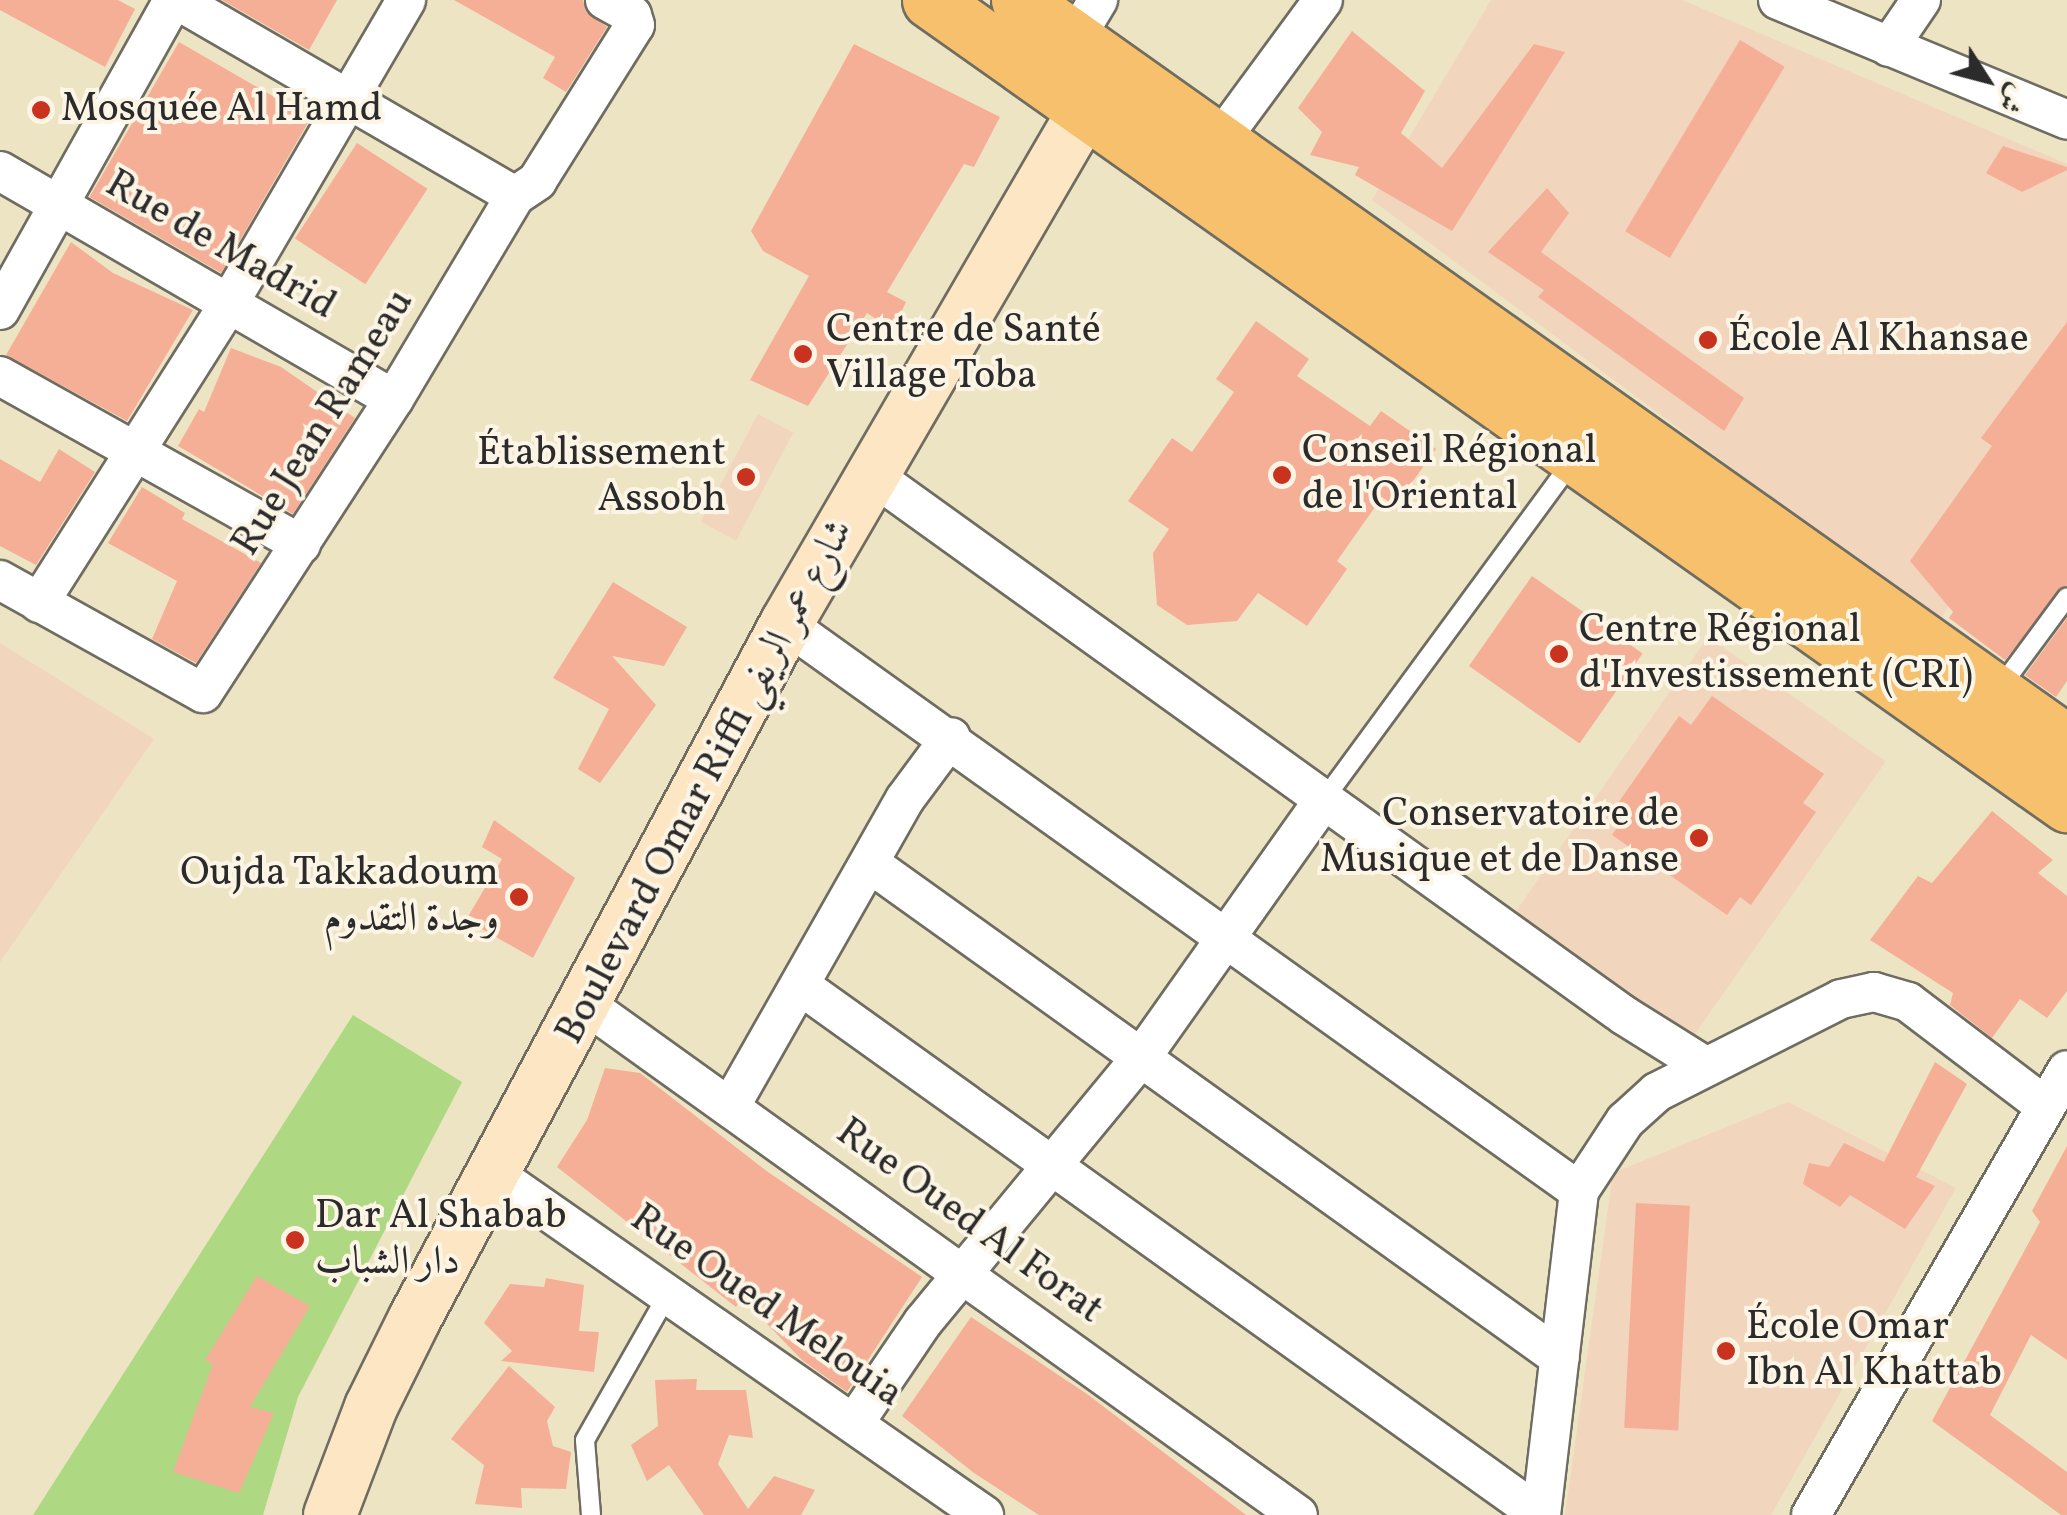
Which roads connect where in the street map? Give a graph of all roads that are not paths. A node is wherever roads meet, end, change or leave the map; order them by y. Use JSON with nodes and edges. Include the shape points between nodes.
{"nodes":[{"id":1,"x":175,"y":0,"type":"edge"},
{"id":2,"x":406,"y":0,"type":"edge"},
{"id":3,"x":930,"y":0,"type":"edge"},
{"id":4,"x":1019,"y":0,"type":"edge"},
{"id":5,"x":1323,"y":0,"type":"edge"},
{"id":6,"x":1778,"y":0,"type":"edge"},
{"id":7,"x":1921,"y":0,"type":"edge"},
{"id":8,"x":614,"y":5,"type":"edge"},
{"id":9,"x":1889,"y":47,"type":"junction"},
{"id":10,"x":1092,"y":53,"type":"edge"},
{"id":11,"x":344,"y":100,"type":"junction"},
{"id":12,"x":2067,"y":120,"type":"edge"},
{"id":13,"x":1220,"y":139,"type":"junction"},
{"id":14,"x":0,"y":171,"type":"edge"},
{"id":15,"x":515,"y":196,"type":"junction"},
{"id":16,"x":59,"y":204,"type":"junction"},
{"id":17,"x":228,"y":305,"type":"junction"},
{"id":18,"x":0,"y":310,"type":"edge"},
{"id":19,"x":0,"y":376,"type":"edge"},
{"id":20,"x":394,"y":399,"type":"junction"},
{"id":21,"x":134,"y":448,"type":"junction"},
{"id":22,"x":1578,"y":452,"type":"junction"},
{"id":23,"x":872,"y":475,"type":"junction"},
{"id":24,"x":301,"y":544,"type":"junction"},
{"id":25,"x":0,"y":580,"type":"edge"},
{"id":26,"x":2067,"y":598,"type":"edge"},
{"id":27,"x":39,"y":603,"type":"junction"},
{"id":28,"x":786,"y":624,"type":"junction"},
{"id":29,"x":1996,"y":692,"type":"junction"},
{"id":30,"x":950,"y":737,"type":"junction"},
{"id":31,"x":2067,"y":743,"type":"edge"},
{"id":32,"x":1325,"y":798,"type":"junction"},
{"id":33,"x":2067,"y":804,"type":"edge"},
{"id":34,"x":872,"y":865,"type":"junction"},
{"id":35,"x":1226,"y":941,"type":"junction"},
{"id":36,"x":800,"y":986,"type":"junction"},
{"id":37,"x":585,"y":1004,"type":"junction"},
{"id":38,"x":1142,"y":1055,"type":"junction"},
{"id":39,"x":1705,"y":1066,"type":"junction"},
{"id":40,"x":2067,"y":1070,"type":"edge"},
{"id":41,"x":2045,"y":1106,"type":"junction"},
{"id":42,"x":730,"y":1107,"type":"junction"},
{"id":43,"x":1053,"y":1167,"type":"junction"},
{"id":44,"x":496,"y":1175,"type":"junction"},
{"id":45,"x":1579,"y":1191,"type":"junction"},
{"id":46,"x":967,"y":1274,"type":"junction"},
{"id":47,"x":669,"y":1294,"type":"junction"},
{"id":48,"x":1560,"y":1358,"type":"junction"},
{"id":49,"x":855,"y":1422,"type":"junction"},
{"id":50,"x":330,"y":1515,"type":"edge"},
{"id":51,"x":591,"y":1515,"type":"edge"},
{"id":52,"x":984,"y":1515,"type":"edge"},
{"id":53,"x":1298,"y":1515,"type":"edge"},
{"id":54,"x":1540,"y":1515,"type":"edge"},
{"id":55,"x":1811,"y":1515,"type":"edge"}],
"edges":[{"from":1,"to":11,"type":"street"},
{"from":1,"to":16,"type":"street"},
{"from":2,"to":11,"type":"street"},
{"from":3,"to":10,"type":"main road"},
{"from":4,"to":10,"type":"main road"},
{"from":5,"to":13,"type":"street"},
{"from":6,"to":9,"type":"street"},
{"from":7,"to":9,"type":"street"},
{"from":8,"to":15,"type":"street","name":"Rue Jean Rameau","via":[[635,26],[538,182]]},
{"from":9,"to":12,"type":"street"},
{"from":10,"to":13,"type":"main road"},
{"from":10,"to":22,"type":"main road"},
{"from":10,"to":23,"type":"street","name":"Boulevard Omar Riffi شارع عمر الريفي"},
{"from":11,"to":15,"type":"street"},
{"from":11,"to":17,"type":"street"},
{"from":13,"to":29,"type":"main road"},
{"from":14,"to":16,"type":"street","name":"Rue de Madrid"},
{"from":15,"to":20,"type":"street","name":"Rue Jean Rameau"},
{"from":16,"to":17,"type":"street","name":"Rue de Madrid"},
{"from":16,"to":18,"type":"street"},
{"from":17,"to":20,"type":"street","name":"Rue de Madrid"},
{"from":17,"to":21,"type":"street"},
{"from":19,"to":21,"type":"street"},
{"from":20,"to":24,"type":"street","name":"Rue Jean Rameau"},
{"from":21,"to":24,"type":"street"},
{"from":21,"to":27,"type":"street"},
{"from":22,"to":32,"type":"lane"},
{"from":22,"to":33,"type":"main road"},
{"from":23,"to":28,"type":"street","name":"Boulevard Omar Riffi شارع عمر الريفي"},
{"from":23,"to":32,"type":"street"},
{"from":24,"to":27,"type":"street","name":"Rue Jean Rameau","via":[[204,692]]},
{"from":25,"to":27,"type":"street"},
{"from":26,"to":29,"type":"lane"},
{"from":28,"to":30,"type":"street"},
{"from":28,"to":37,"type":"street","name":"Boulevard Omar Riffi شارع عمر الريفي"},
{"from":29,"to":31,"type":"main road"},
{"from":30,"to":34,"type":"street","via":[[905,799]]},
{"from":30,"to":35,"type":"street"},
{"from":32,"to":35,"type":"street"},
{"from":32,"to":39,"type":"street","via":[[1624,1016]]},
{"from":34,"to":36,"type":"street"},
{"from":34,"to":38,"type":"street"},
{"from":35,"to":38,"type":"street"},
{"from":35,"to":45,"type":"street"},
{"from":36,"to":42,"type":"street"},
{"from":36,"to":43,"type":"street"},
{"from":37,"to":42,"type":"street","name":"Rue Oued Al Forat"},
{"from":37,"to":44,"type":"street","name":"Boulevard Omar Riffi شارع عمر الريفي"},
{"from":38,"to":43,"type":"street"},
{"from":38,"to":48,"type":"street"},
{"from":39,"to":41,"type":"street","via":[[1841,999],[1874,992],[1908,1002]]},
{"from":39,"to":45,"type":"street","via":[[1657,1092],[1625,1121]]},
{"from":40,"to":41,"type":"street"},
{"from":41,"to":55,"type":"street"},
{"from":42,"to":46,"type":"street","name":"Rue Oued Al Forat"},
{"from":43,"to":46,"type":"street"},
{"from":43,"to":54,"type":"street"},
{"from":44,"to":47,"type":"street","name":"Rue Oued Melouia"},
{"from":44,"to":50,"type":"street","name":"Boulevard Omar Riffi شارع عمر الريفي","via":[[394,1360]]},
{"from":45,"to":48,"type":"street"},
{"from":46,"to":49,"type":"street","via":[[923,1322]]},
{"from":46,"to":53,"type":"street","name":"Rue Oued Al Forat"},
{"from":47,"to":49,"type":"street","name":"Rue Oued Melouia"},
{"from":47,"to":51,"type":"lane","via":[[586,1440]]},
{"from":48,"to":54,"type":"street"},
{"from":49,"to":52,"type":"street","name":"Rue Oued Melouia"}]}
